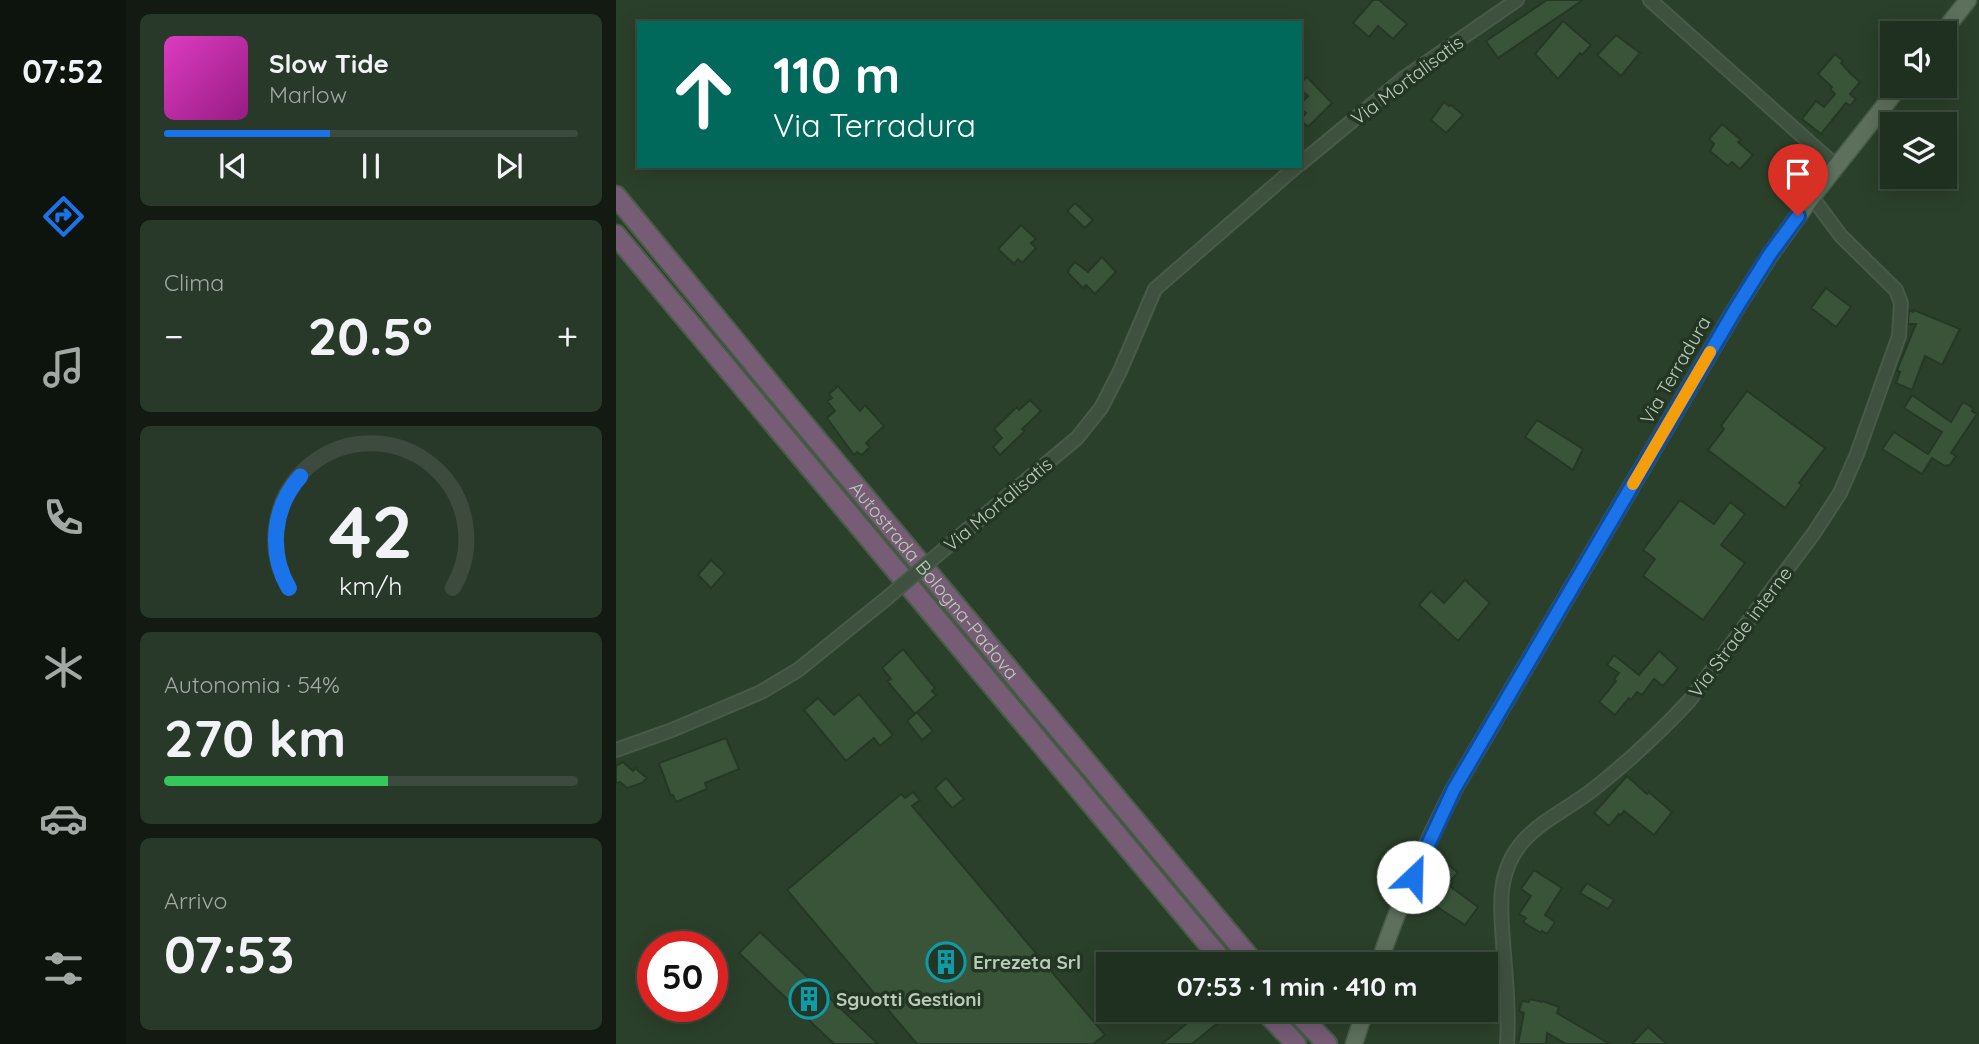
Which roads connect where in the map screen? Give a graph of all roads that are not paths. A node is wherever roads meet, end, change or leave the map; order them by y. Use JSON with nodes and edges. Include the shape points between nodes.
{"nodes":[{"id":1,"x":1517,"y":0,"type":"edge"},
{"id":2,"x":1650,"y":0,"type":"edge"},
{"id":3,"x":1968,"y":0,"type":"edge"},
{"id":4,"x":1951,"y":21,"type":"edge"},
{"id":5,"x":1890,"y":98,"type":"edge"},
{"id":6,"x":1302,"y":163,"type":"edge"},
{"id":7,"x":1836,"y":166,"type":"junction"},
{"id":8,"x":1296,"y":168,"type":"edge"},
{"id":9,"x":616,"y":196,"type":"edge"},
{"id":10,"x":1812,"y":197,"type":"junction"},
{"id":11,"x":616,"y":235,"type":"edge"},
{"id":12,"x":616,"y":750,"type":"edge"},
{"id":13,"x":1215,"y":952,"type":"edge"},
{"id":14,"x":1245,"y":952,"type":"edge"},
{"id":15,"x":1383,"y":952,"type":"edge"},
{"id":16,"x":1275,"y":1022,"type":"edge"},
{"id":17,"x":1306,"y":1022,"type":"edge"},
{"id":18,"x":1296,"y":1044,"type":"edge"},
{"id":19,"x":1327,"y":1044,"type":"edge"},
{"id":20,"x":1507,"y":1044,"type":"edge"}],
"edges":[{"from":1,"to":6,"type":"street","name":"Via Mortalisatis","via":[[1404,78]]},
{"from":2,"to":7,"type":"street"},
{"from":3,"to":4,"type":"main road"},
{"from":5,"to":7,"type":"main road","name":"Via Terradura"},
{"from":7,"to":10,"type":"main road","name":"Via Terradura"},
{"from":8,"to":12,"type":"street","name":"Via Mortalisatis","bridge":true,"via":[[1155,289],[1101,408],[1077,438],[798,670],[761,692]]},
{"from":9,"to":14,"type":"highway","name":"Autostrada Bologna-Padova"},
{"from":10,"to":15,"type":"main road","name":"Via Terradura","via":[[1735,310],[1454,789]]},
{"from":10,"to":20,"type":"street","name":"Via Strade interne","via":[[1842,236],[1891,284],[1902,303],[1899,335],[1857,454],[1840,493],[1814,533],[1689,701],[1594,789],[1528,834],[1517,848],[1503,881],[1501,903]]},
{"from":11,"to":13,"type":"highway","name":"Autostrada Bologna-Padova"},
{"from":16,"to":18,"type":"highway"},
{"from":17,"to":19,"type":"highway"}]}
